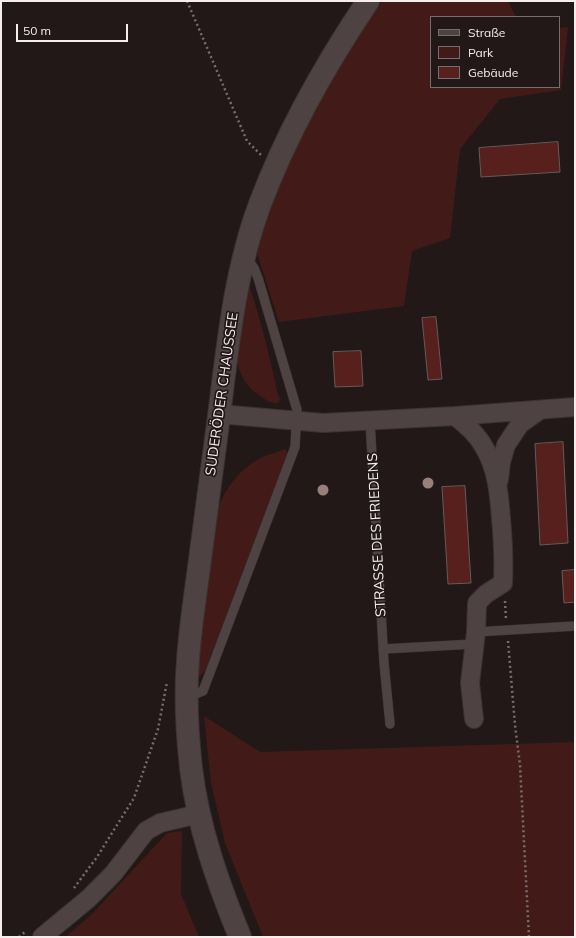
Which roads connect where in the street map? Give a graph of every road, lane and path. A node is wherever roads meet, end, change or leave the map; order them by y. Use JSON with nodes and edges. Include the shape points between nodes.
{"nodes":[{"id":1,"x":187,"y":1,"type":"edge"},
{"id":2,"x":368,"y":1,"type":"edge"},
{"id":3,"x":276,"y":164,"type":"junction"},
{"id":4,"x":245,"y":255,"type":"junction"},
{"id":5,"x":575,"y":407,"type":"edge"},
{"id":6,"x":540,"y":410,"type":"junction"},
{"id":7,"x":219,"y":414,"type":"junction"},
{"id":8,"x":455,"y":416,"type":"junction"},
{"id":9,"x":370,"y":420,"type":"junction"},
{"id":10,"x":296,"y":421,"type":"junction"},
{"id":11,"x":498,"y":484,"type":"junction"},
{"id":12,"x":503,"y":582,"type":"junction"},
{"id":13,"x":575,"y":626,"type":"edge"},
{"id":14,"x":507,"y":630,"type":"junction"},
{"id":15,"x":475,"y":638,"type":"junction"},
{"id":16,"x":383,"y":649,"type":"junction"},
{"id":17,"x":168,"y":680,"type":"dead end"},
{"id":18,"x":186,"y":698,"type":"junction"},
{"id":19,"x":474,"y":719,"type":"dead end"},
{"id":20,"x":390,"y":724,"type":"dead end"},
{"id":21,"x":199,"y":814,"type":"junction"},
{"id":22,"x":70,"y":893,"type":"dead end"},
{"id":23,"x":36,"y":932,"type":"edge"},
{"id":24,"x":19,"y":937,"type":"edge"},
{"id":25,"x":240,"y":937,"type":"edge"},
{"id":26,"x":529,"y":937,"type":"edge"}],
"edges":[{"from":1,"to":3,"type":"path","via":[[247,141],[261,156]]},
{"from":2,"to":3,"type":"street","name":"SUDERÖDER CHAUSSEE","via":[[325,68]]},
{"from":3,"to":4,"type":"street","name":"SUDERÖDER CHAUSSEE","via":[[259,205]]},
{"from":4,"to":7,"type":"street","name":"SUDERÖDER CHAUSSEE","via":[[237,291]]},
{"from":4,"to":10,"type":"lane","via":[[258,278],[297,410]]},
{"from":5,"to":6,"type":"street"},
{"from":6,"to":8,"type":"street"},
{"from":6,"to":11,"type":"street","via":[[520,424],[506,445]]},
{"from":7,"to":10,"type":"street"},
{"from":7,"to":18,"type":"street","name":"SUDERÖDER CHAUSSEE","via":[[192,618]]},
{"from":8,"to":9,"type":"street"},
{"from":8,"to":11,"type":"street","via":[[470,428],[484,446]]},
{"from":9,"to":10,"type":"street","via":[[323,423]]},
{"from":9,"to":16,"type":"lane","name":"STRASSE DES FRIEDENS"},
{"from":10,"to":18,"type":"lane","via":[[295,447],[213,668],[203,691]]},
{"from":11,"to":12,"type":"street","via":[[505,556]]},
{"from":12,"to":14,"type":"path"},
{"from":12,"to":15,"type":"street","via":[[477,604]]},
{"from":13,"to":14,"type":"lane"},
{"from":14,"to":15,"type":"lane"},
{"from":14,"to":26,"type":"path","via":[[520,765]]},
{"from":15,"to":16,"type":"lane"},
{"from":15,"to":19,"type":"street","via":[[470,683]]},
{"from":16,"to":20,"type":"lane","name":"STRASSE DES FRIEDENS"},
{"from":17,"to":22,"type":"path","via":[[158,729],[134,798],[88,871]]},
{"from":18,"to":21,"type":"street","name":"SUDERÖDER CHAUSSEE","via":[[191,770]]},
{"from":21,"to":23,"type":"street","via":[[160,823],[146,831],[113,874],[88,899]]},
{"from":21,"to":25,"type":"street","name":"SUDERÖDER CHAUSSEE","via":[[217,878]]},
{"from":23,"to":24,"type":"path"}]}
